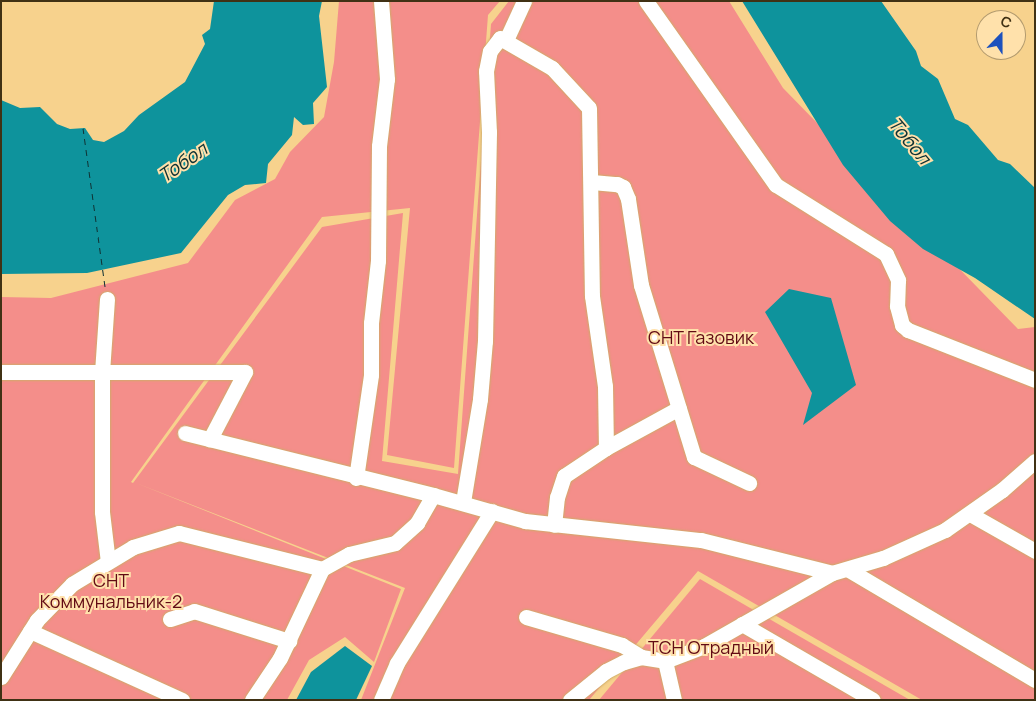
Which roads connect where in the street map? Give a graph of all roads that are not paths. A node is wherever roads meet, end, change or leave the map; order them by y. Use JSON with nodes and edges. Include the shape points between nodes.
{"nodes":[{"id":1,"x":381,"y":1,"type":"edge"},
{"id":2,"x":524,"y":1,"type":"edge"},
{"id":3,"x":646,"y":1,"type":"edge"},
{"id":4,"x":506,"y":40,"type":"junction"},
{"id":5,"x":592,"y":182,"type":"junction"},
{"id":6,"x":107,"y":299,"type":"dead end"},
{"id":7,"x":1,"y":372,"type":"edge"},
{"id":8,"x":102,"y":372,"type":"junction"},
{"id":9,"x":1035,"y":380,"type":"edge"},
{"id":10,"x":679,"y":408,"type":"junction"},
{"id":11,"x":184,"y":433,"type":"dead end"},
{"id":12,"x":210,"y":439,"type":"junction"},
{"id":13,"x":606,"y":448,"type":"junction"},
{"id":14,"x":1035,"y":461,"type":"edge"},
{"id":15,"x":356,"y":478,"type":"junction"},
{"id":16,"x":749,"y":483,"type":"dead end"},
{"id":17,"x":433,"y":495,"type":"junction"},
{"id":18,"x":464,"y":502,"type":"junction"},
{"id":19,"x":492,"y":511,"type":"junction"},
{"id":20,"x":970,"y":514,"type":"junction"},
{"id":21,"x":554,"y":525,"type":"junction"},
{"id":22,"x":1035,"y":550,"type":"edge"},
{"id":23,"x":108,"y":562,"type":"junction"},
{"id":24,"x":322,"y":569,"type":"junction"},
{"id":25,"x":849,"y":570,"type":"junction"},
{"id":26,"x":832,"y":573,"type":"junction"},
{"id":27,"x":526,"y":617,"type":"dead end"},
{"id":28,"x":170,"y":619,"type":"dead end"},
{"id":29,"x":742,"y":624,"type":"junction"},
{"id":30,"x":30,"y":632,"type":"junction"},
{"id":31,"x":289,"y":641,"type":"junction"},
{"id":32,"x":641,"y":657,"type":"junction"},
{"id":33,"x":665,"y":661,"type":"junction"},
{"id":34,"x":1,"y":677,"type":"edge"},
{"id":35,"x":1035,"y":680,"type":"edge"},
{"id":36,"x":182,"y":700,"type":"edge"},
{"id":37,"x":252,"y":700,"type":"edge"},
{"id":38,"x":381,"y":700,"type":"edge"},
{"id":39,"x":570,"y":700,"type":"edge"},
{"id":40,"x":674,"y":700,"type":"edge"},
{"id":41,"x":873,"y":700,"type":"edge"}],
"edges":[{"from":1,"to":15,"type":"street","via":[[387,79],[379,146],[378,261],[371,323],[371,375]]},
{"from":2,"to":4,"type":"street"},
{"from":3,"to":9,"type":"street","via":[[776,185],[886,254],[898,280],[897,306],[902,325]]},
{"from":4,"to":5,"type":"street","via":[[552,68],[589,108]]},
{"from":4,"to":18,"type":"street","via":[[495,40],[487,60],[489,132],[485,341],[479,408]]},
{"from":5,"to":10,"type":"street","via":[[617,184],[628,199],[641,285]]},
{"from":5,"to":13,"type":"street","via":[[592,296],[605,386]]},
{"from":6,"to":8,"type":"street"},
{"from":7,"to":8,"type":"street"},
{"from":8,"to":12,"type":"street","via":[[245,372]]},
{"from":8,"to":23,"type":"street","via":[[102,512]]},
{"from":10,"to":13,"type":"street"},
{"from":10,"to":16,"type":"street","via":[[697,461]]},
{"from":11,"to":12,"type":"street"},
{"from":12,"to":15,"type":"street"},
{"from":13,"to":21,"type":"street","via":[[564,476],[556,497]]},
{"from":14,"to":20,"type":"street"},
{"from":15,"to":17,"type":"street"},
{"from":17,"to":18,"type":"street"},
{"from":17,"to":24,"type":"street","via":[[417,523],[395,543],[349,554]]},
{"from":18,"to":19,"type":"street"},
{"from":19,"to":21,"type":"street"},
{"from":19,"to":38,"type":"street","via":[[397,663]]},
{"from":20,"to":22,"type":"street"},
{"from":20,"to":25,"type":"street","via":[[945,530]]},
{"from":21,"to":26,"type":"street","via":[[701,540]]},
{"from":23,"to":24,"type":"street","via":[[133,547],[180,533]]},
{"from":23,"to":30,"type":"street","via":[[72,584]]},
{"from":24,"to":31,"type":"street"},
{"from":25,"to":26,"type":"street"},
{"from":25,"to":35,"type":"street"},
{"from":26,"to":29,"type":"street"},
{"from":27,"to":32,"type":"street","via":[[622,645]]},
{"from":28,"to":31,"type":"street","via":[[194,611]]},
{"from":29,"to":33,"type":"street","via":[[704,646]]},
{"from":29,"to":41,"type":"street"},
{"from":30,"to":34,"type":"street"},
{"from":30,"to":36,"type":"street"},
{"from":31,"to":37,"type":"street"},
{"from":32,"to":33,"type":"street"},
{"from":32,"to":39,"type":"street","via":[[606,671]]},
{"from":33,"to":40,"type":"street"}]}
